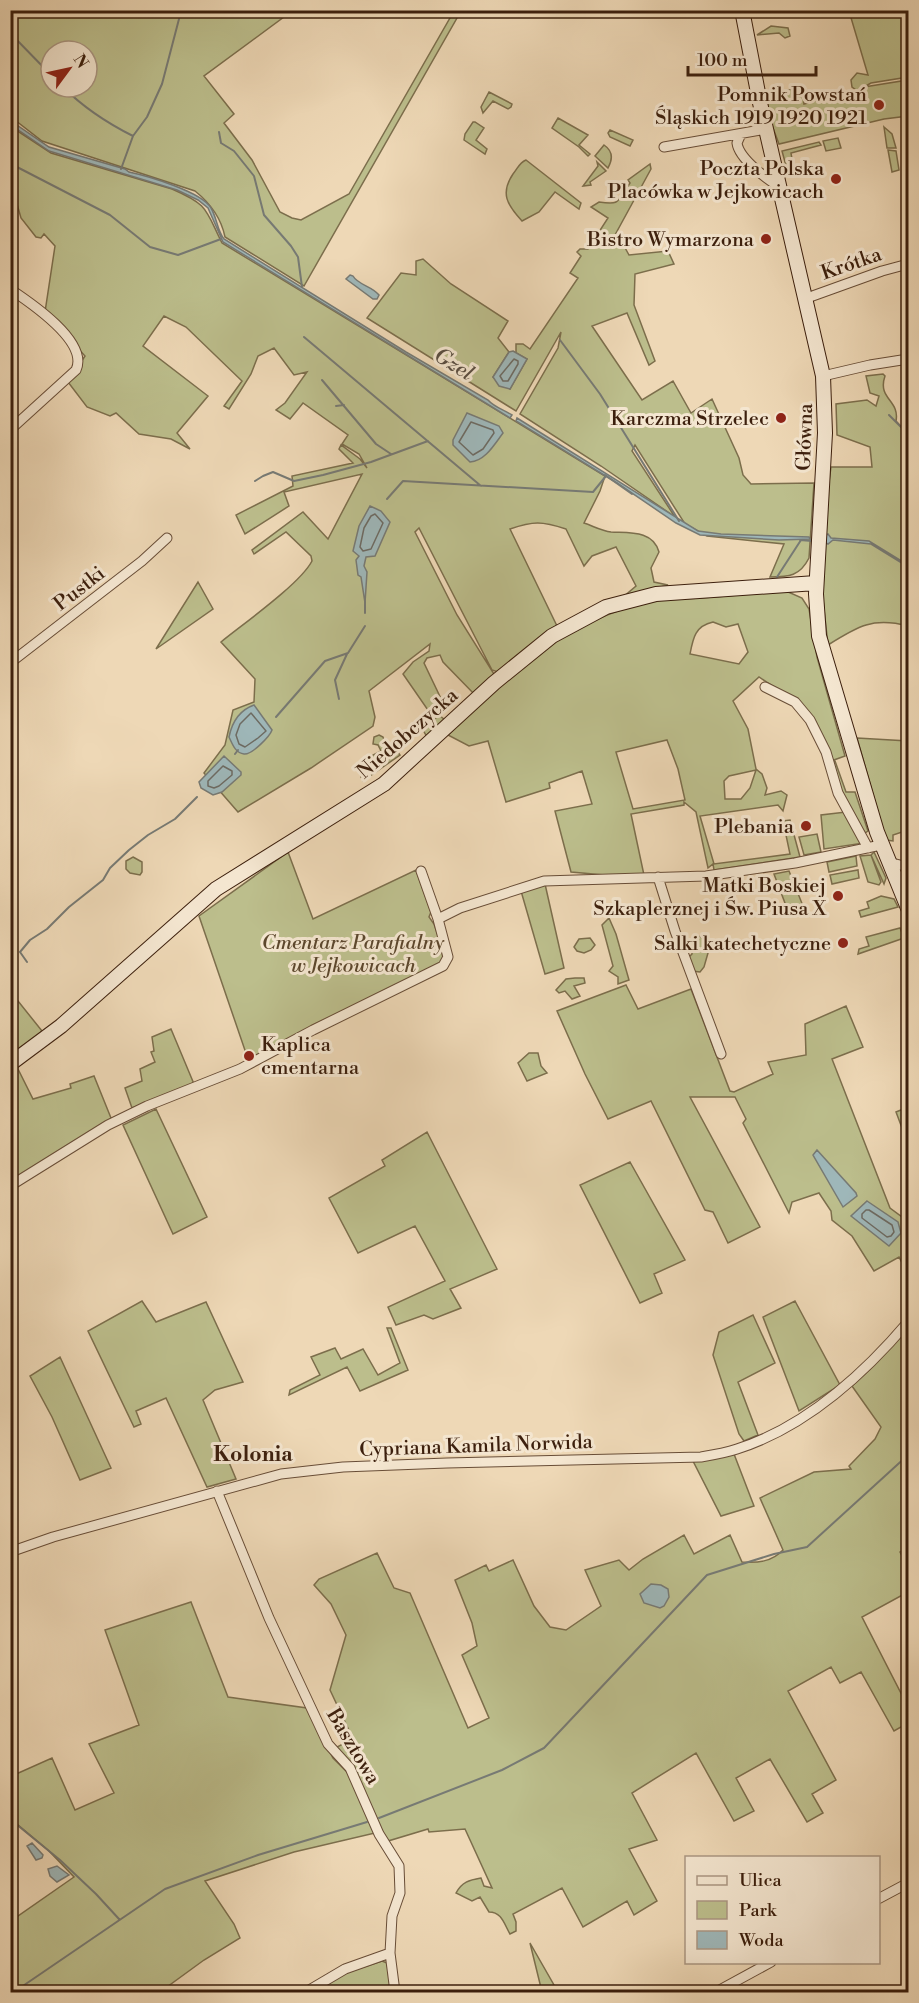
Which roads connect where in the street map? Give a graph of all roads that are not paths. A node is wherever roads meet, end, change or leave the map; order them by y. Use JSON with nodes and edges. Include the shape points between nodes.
{"nodes":[{"id":1,"x":742,"y":10,"type":"edge"},
{"id":2,"x":766,"y":129,"type":"junction"},
{"id":3,"x":741,"y":134,"type":"junction"},
{"id":4,"x":664,"y":147,"type":"dead end"},
{"id":5,"x":780,"y":188,"type":"junction"},
{"id":6,"x":909,"y":264,"type":"edge"},
{"id":7,"x":10,"y":289,"type":"edge"},
{"id":8,"x":807,"y":298,"type":"junction"},
{"id":9,"x":909,"y":359,"type":"edge"},
{"id":10,"x":823,"y":376,"type":"junction"},
{"id":11,"x":10,"y":430,"type":"edge"},
{"id":12,"x":167,"y":538,"type":"dead end"},
{"id":13,"x":816,"y":583,"type":"junction"},
{"id":14,"x":10,"y":663,"type":"edge"},
{"id":15,"x":765,"y":687,"type":"dead end"},
{"id":16,"x":875,"y":847,"type":"junction"},
{"id":17,"x":889,"y":865,"type":"junction"},
{"id":18,"x":909,"y":867,"type":"edge"},
{"id":19,"x":421,"y":871,"type":"dead end"},
{"id":20,"x":658,"y":877,"type":"junction"},
{"id":21,"x":909,"y":908,"type":"edge"},
{"id":22,"x":438,"y":919,"type":"junction"},
{"id":23,"x":721,"y":1054,"type":"dead end"},
{"id":24,"x":10,"y":1064,"type":"edge"},
{"id":25,"x":10,"y":1186,"type":"edge"},
{"id":26,"x":909,"y":1322,"type":"edge"},
{"id":27,"x":217,"y":1491,"type":"junction"},
{"id":28,"x":10,"y":1552,"type":"edge"},
{"id":29,"x":909,"y":1883,"type":"edge"},
{"id":30,"x":880,"y":1898,"type":"edge"},
{"id":31,"x":390,"y":1953,"type":"junction"},
{"id":32,"x":767,"y":1964,"type":"edge"},
{"id":33,"x":306,"y":1992,"type":"edge"},
{"id":34,"x":394,"y":1992,"type":"edge"},
{"id":35,"x":716,"y":1992,"type":"edge"}],
"edges":[{"from":1,"to":2,"type":"street","name":"Główna"},
{"from":2,"to":3,"type":"street"},
{"from":2,"to":5,"type":"street","name":"Główna"},
{"from":3,"to":4,"type":"street"},
{"from":3,"to":5,"type":"street","via":[[737,143],[740,152]]},
{"from":5,"to":8,"type":"street","name":"Główna"},
{"from":6,"to":8,"type":"street","name":"Krótka"},
{"from":7,"to":11,"type":"street","via":[[42,310],[57,326],[76,349],[79,364]]},
{"from":8,"to":10,"type":"street","name":"Główna"},
{"from":9,"to":10,"type":"street"},
{"from":10,"to":13,"type":"street","name":"Główna","via":[[826,423]]},
{"from":12,"to":14,"type":"street","name":"Pustki"},
{"from":13,"to":16,"type":"street","name":"Główna","via":[[822,648]]},
{"from":13,"to":24,"type":"street","name":"Niedobczycka","via":[[656,594],[606,607],[552,636],[384,783],[216,888],[61,1026]]},
{"from":15,"to":16,"type":"street","via":[[795,702],[810,720],[826,752],[838,793]]},
{"from":16,"to":17,"type":"street","name":"Główna"},
{"from":16,"to":20,"type":"street","via":[[705,876]]},
{"from":17,"to":18,"type":"street"},
{"from":17,"to":21,"type":"street","name":"Główna"},
{"from":19,"to":22,"type":"street"},
{"from":20,"to":22,"type":"street","via":[[544,881]]},
{"from":20,"to":23,"type":"street"},
{"from":22,"to":25,"type":"street","via":[[448,957],[434,972],[240,1069],[108,1125]]},
{"from":26,"to":27,"type":"street","name":"Cypriana Kamila Norwida","via":[[851,1381],[814,1409],[772,1434],[733,1450],[701,1457],[343,1467],[281,1474]]},
{"from":27,"to":28,"type":"street","name":"Cypriana Kamila Norwida"},
{"from":27,"to":31,"type":"street","name":"Basztowa","via":[[269,1618],[328,1744],[350,1768],[379,1834],[399,1866],[400,1893],[392,1916]]},
{"from":29,"to":30,"type":"street"},
{"from":31,"to":33,"type":"street","via":[[345,1969]]},
{"from":31,"to":34,"type":"street","name":"Basztowa"},
{"from":32,"to":35,"type":"street"}]}
